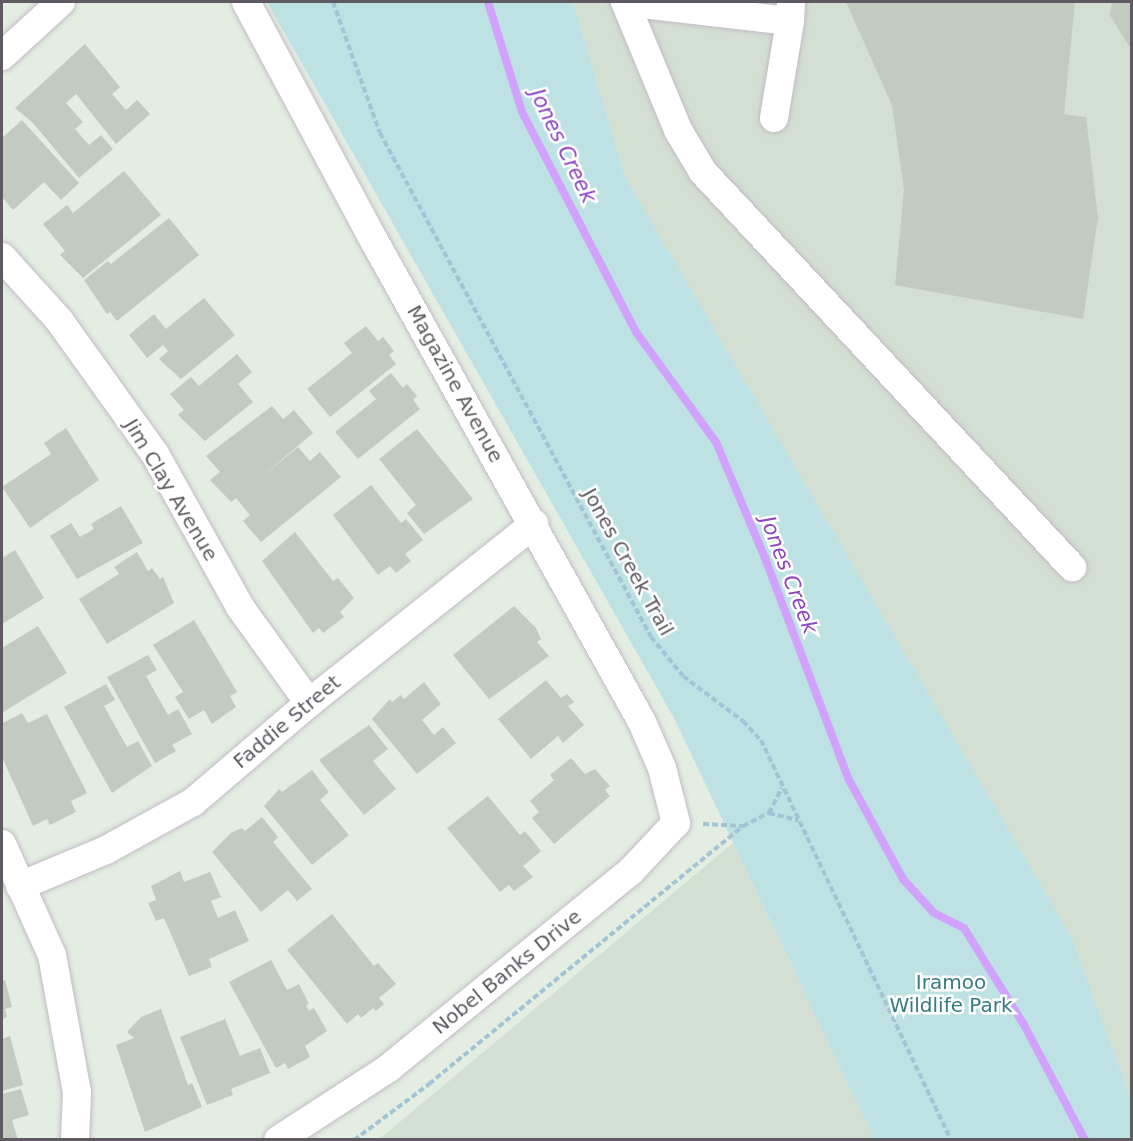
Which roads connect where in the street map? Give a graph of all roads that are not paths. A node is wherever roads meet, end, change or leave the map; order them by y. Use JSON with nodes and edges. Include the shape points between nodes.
{"nodes":[{"id":1,"x":61,"y":2,"type":"edge"},
{"id":2,"x":246,"y":2,"type":"edge"},
{"id":3,"x":625,"y":2,"type":"edge"},
{"id":4,"x":790,"y":11,"type":"edge"},
{"id":5,"x":2,"y":56,"type":"edge"},
{"id":6,"x":774,"y":118,"type":"dead end"},
{"id":7,"x":2,"y":257,"type":"edge"},
{"id":8,"x":534,"y":524,"type":"junction"},
{"id":9,"x":1072,"y":567,"type":"dead end"},
{"id":10,"x":309,"y":703,"type":"junction"},
{"id":11,"x":676,"y":824,"type":"joint"},
{"id":12,"x":2,"y":844,"type":"edge"},
{"id":13,"x":20,"y":886,"type":"junction"},
{"id":14,"x":76,"y":1092,"type":"junction"},
{"id":15,"x":75,"y":1140,"type":"edge"},
{"id":16,"x":94,"y":1140,"type":"edge"},
{"id":17,"x":278,"y":1140,"type":"edge"}],
"edges":[{"from":1,"to":5,"type":"street"},
{"from":2,"to":8,"type":"street","name":"Magazine Avenue","via":[[372,237]]},
{"from":3,"to":4,"type":"street"},
{"from":3,"to":9,"type":"street","via":[[678,130],[703,172]]},
{"from":4,"to":6,"type":"street"},
{"from":7,"to":10,"type":"street","name":"Jim Clay Avenue","via":[[59,320],[155,454],[240,607]]},
{"from":8,"to":10,"type":"street","name":"Faddie Street"},
{"from":8,"to":11,"type":"street","name":"Magazine Avenue","via":[[642,722],[662,768]]},
{"from":10,"to":13,"type":"street","name":"Faddie Street","via":[[194,802],[106,850]]},
{"from":11,"to":17,"type":"street","name":"Nobel Banks Drive","via":[[631,871],[389,1068]]},
{"from":12,"to":13,"type":"street"},
{"from":13,"to":14,"type":"street","via":[[51,955]]},
{"from":14,"to":15,"type":"street"},
{"from":14,"to":16,"type":"street"}]}
